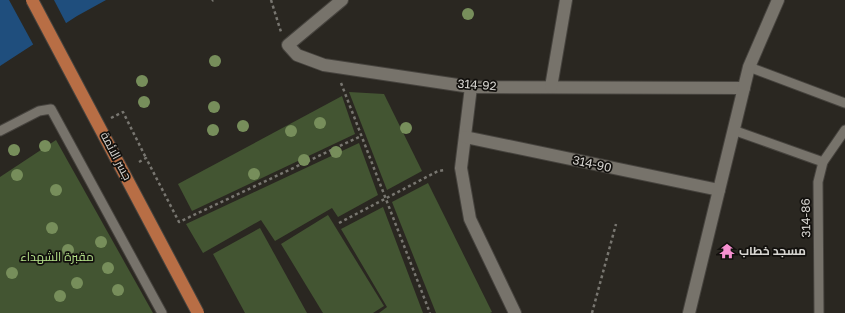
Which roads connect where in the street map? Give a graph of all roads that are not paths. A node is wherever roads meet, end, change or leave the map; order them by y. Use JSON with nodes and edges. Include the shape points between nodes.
{"nodes":[{"id":1,"x":32,"y":0,"type":"edge"},
{"id":2,"x":342,"y":0,"type":"edge"},
{"id":3,"x":566,"y":0,"type":"edge"},
{"id":4,"x":778,"y":0,"type":"edge"},
{"id":5,"x":749,"y":67,"type":"junction"},
{"id":6,"x":472,"y":87,"type":"junction"},
{"id":7,"x":551,"y":87,"type":"junction"},
{"id":8,"x":744,"y":88,"type":"junction"},
{"id":9,"x":845,"y":103,"type":"edge"},
{"id":10,"x":733,"y":130,"type":"junction"},
{"id":11,"x":845,"y":130,"type":"edge"},
{"id":12,"x":0,"y":131,"type":"edge"},
{"id":13,"x":465,"y":137,"type":"junction"},
{"id":14,"x":823,"y":162,"type":"junction"},
{"id":15,"x":719,"y":190,"type":"junction"},
{"id":16,"x":162,"y":313,"type":"edge"},
{"id":17,"x":198,"y":313,"type":"edge"},
{"id":18,"x":515,"y":313,"type":"edge"},
{"id":19,"x":689,"y":313,"type":"edge"},
{"id":20,"x":819,"y":313,"type":"edge"}],
"edges":[{"from":1,"to":17,"type":"main road","name":"جسر الائمة","bridge":true},
{"from":2,"to":6,"type":"street","name":"314-92","via":[[288,45],[297,55],[324,65]]},
{"from":3,"to":7,"type":"street"},
{"from":4,"to":5,"type":"street"},
{"from":5,"to":8,"type":"street"},
{"from":5,"to":9,"type":"lane"},
{"from":6,"to":7,"type":"street","name":"314-92"},
{"from":6,"to":13,"type":"street"},
{"from":7,"to":8,"type":"street","name":"314-92"},
{"from":8,"to":10,"type":"street"},
{"from":10,"to":14,"type":"lane"},
{"from":10,"to":15,"type":"street"},
{"from":11,"to":14,"type":"lane","name":"314-86"},
{"from":12,"to":16,"type":"lane","via":[[39,111],[51,109]]},
{"from":13,"to":15,"type":"street","name":"314-90"},
{"from":13,"to":18,"type":"street","via":[[461,168],[470,219]]},
{"from":14,"to":20,"type":"lane","name":"314-86","via":[[818,182]]},
{"from":15,"to":19,"type":"street"}]}
